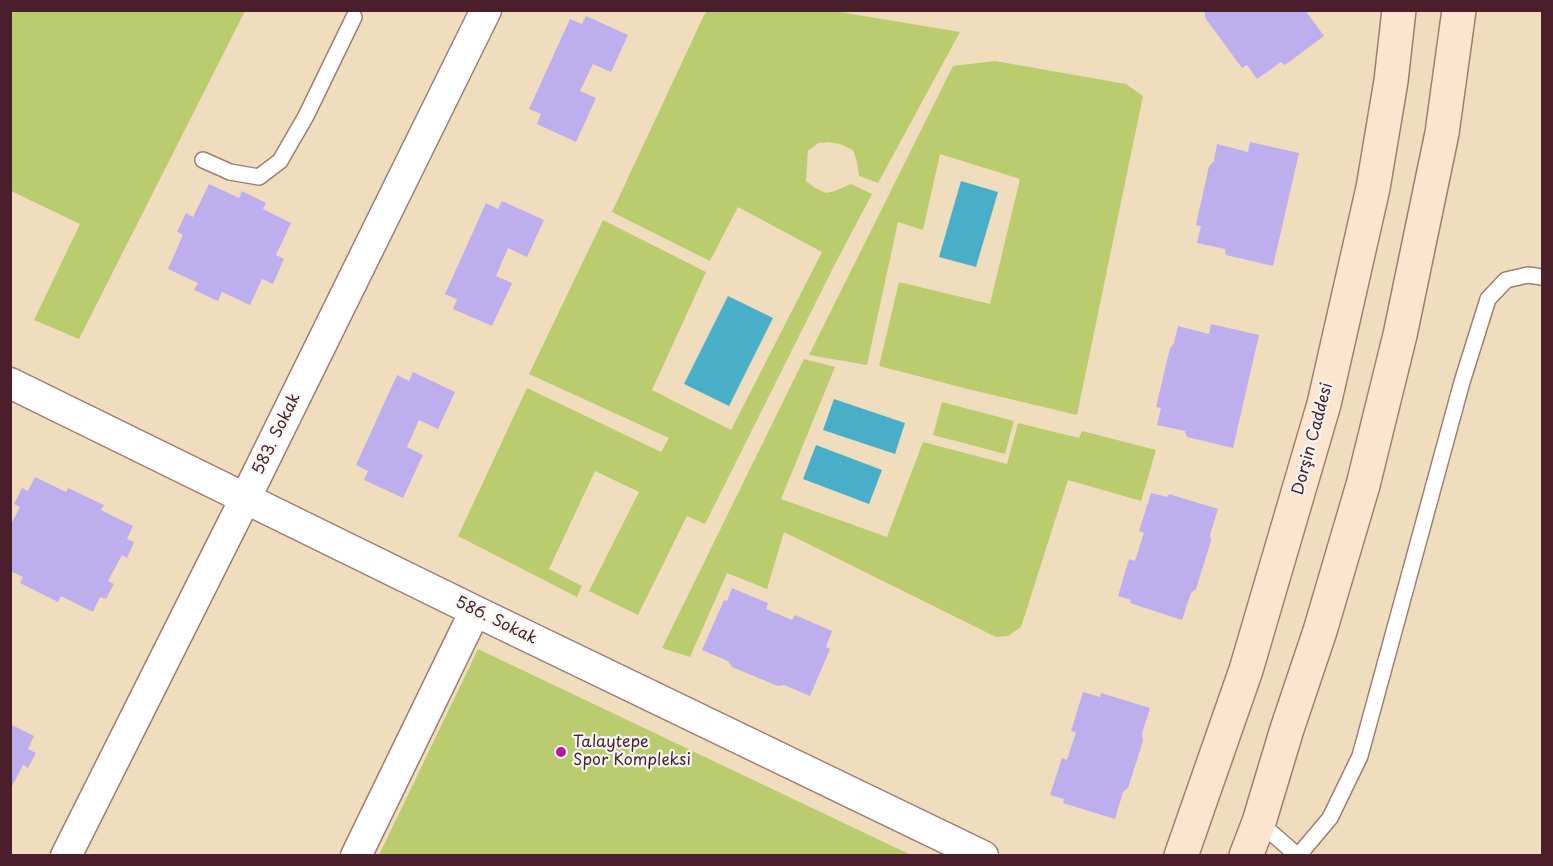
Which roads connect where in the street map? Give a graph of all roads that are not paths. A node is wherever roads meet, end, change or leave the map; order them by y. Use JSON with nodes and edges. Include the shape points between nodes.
{"nodes":[{"id":1,"x":486,"y":10,"type":"edge"},
{"id":2,"x":1399,"y":10,"type":"edge"},
{"id":3,"x":1459,"y":10,"type":"edge"},
{"id":4,"x":354,"y":17,"type":"dead end"},
{"id":5,"x":203,"y":160,"type":"dead end"},
{"id":6,"x":1542,"y":277,"type":"edge"},
{"id":7,"x":10,"y":383,"type":"edge"},
{"id":8,"x":245,"y":498,"type":"junction"},
{"id":9,"x":475,"y":611,"type":"junction"},
{"id":10,"x":1259,"y":822,"type":"junction"},
{"id":11,"x":66,"y":855,"type":"edge"},
{"id":12,"x":356,"y":855,"type":"edge"},
{"id":13,"x":983,"y":855,"type":"edge"},
{"id":14,"x":1181,"y":855,"type":"edge"},
{"id":15,"x":1245,"y":855,"type":"edge"},
{"id":16,"x":1298,"y":855,"type":"edge"}],
"edges":[{"from":1,"to":8,"type":"street","name":"583. Sokak"},
{"from":2,"to":14,"type":"main road","name":"Dorşin Caddesi","via":[[1372,188],[1324,404],[1246,670]]},
{"from":3,"to":10,"type":"main road","via":[[1442,133],[1397,347],[1330,599]]},
{"from":4,"to":5,"type":"lane","via":[[280,161],[259,177],[230,172]]},
{"from":6,"to":16,"type":"lane","via":[[1528,275],[1506,280],[1488,299],[1360,756],[1330,818]]},
{"from":7,"to":8,"type":"street","name":"586. Sokak"},
{"from":8,"to":9,"type":"street","name":"586. Sokak"},
{"from":8,"to":11,"type":"street","name":"583. Sokak"},
{"from":9,"to":12,"type":"street"},
{"from":9,"to":13,"type":"street","name":"586. Sokak"},
{"from":10,"to":15,"type":"main road"},
{"from":10,"to":16,"type":"lane"}]}
